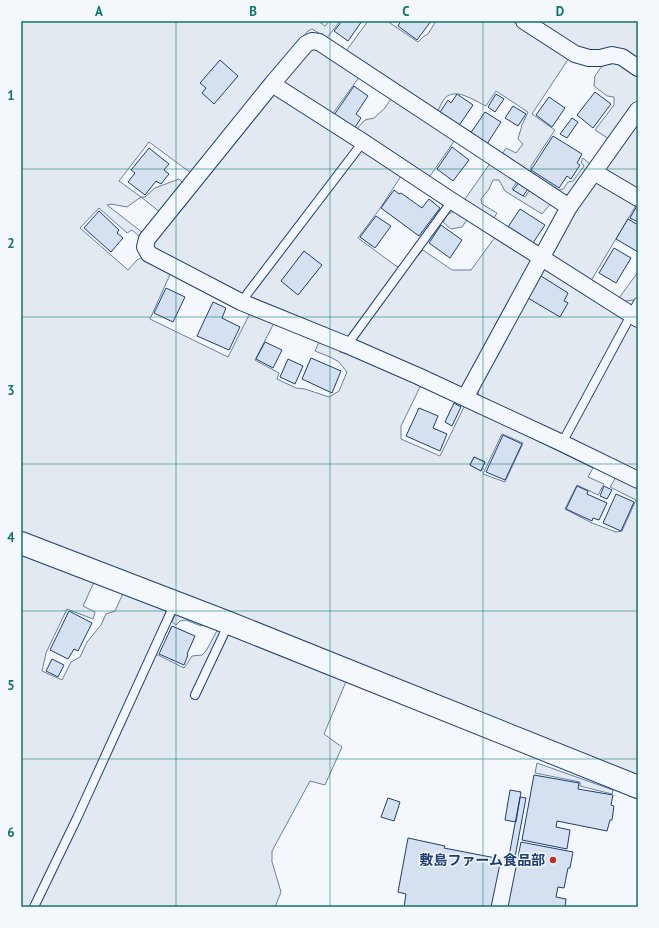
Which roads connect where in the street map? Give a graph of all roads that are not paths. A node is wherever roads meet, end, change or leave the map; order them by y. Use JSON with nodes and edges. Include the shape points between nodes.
{"nodes":[{"id":1,"x":524,"y":21,"type":"edge"},
{"id":2,"x":638,"y":68,"type":"edge"},
{"id":3,"x":272,"y":84,"type":"junction"},
{"id":4,"x":638,"y":110,"type":"edge"},
{"id":5,"x":362,"y":142,"type":"junction"},
{"id":6,"x":594,"y":172,"type":"junction"},
{"id":7,"x":638,"y":198,"type":"edge"},
{"id":8,"x":452,"y":201,"type":"junction"},
{"id":9,"x":569,"y":207,"type":"junction"},
{"id":10,"x":541,"y":258,"type":"junction"},
{"id":11,"x":241,"y":302,"type":"junction"},
{"id":12,"x":636,"y":312,"type":"edge"},
{"id":13,"x":346,"y":345,"type":"junction"},
{"id":14,"x":465,"y":398,"type":"junction"},
{"id":15,"x":562,"y":443,"type":"junction"},
{"id":16,"x":638,"y":480,"type":"edge"},
{"id":17,"x":21,"y":544,"type":"edge"},
{"id":18,"x":175,"y":603,"type":"junction"},
{"id":19,"x":229,"y":623,"type":"junction"},
{"id":20,"x":195,"y":695,"type":"dead end"},
{"id":21,"x":638,"y":787,"type":"edge"},
{"id":22,"x":34,"y":907,"type":"edge"}],
"edges":[{"from":1,"to":2,"type":"street","via":[[575,54],[590,58],[612,55],[622,57]]},
{"from":3,"to":5,"type":"street"},
{"from":3,"to":9,"type":"street","via":[[306,44],[312,41],[319,42]]},
{"from":3,"to":11,"type":"street","via":[[147,239],[145,248],[149,254]]},
{"from":4,"to":6,"type":"street"},
{"from":5,"to":8,"type":"street"},
{"from":5,"to":11,"type":"lane"},
{"from":6,"to":7,"type":"street"},
{"from":6,"to":9,"type":"street"},
{"from":8,"to":10,"type":"street"},
{"from":8,"to":13,"type":"lane"},
{"from":9,"to":10,"type":"street"},
{"from":10,"to":12,"type":"street"},
{"from":10,"to":14,"type":"street"},
{"from":11,"to":13,"type":"street"},
{"from":12,"to":15,"type":"lane"},
{"from":13,"to":14,"type":"street"},
{"from":14,"to":15,"type":"street"},
{"from":15,"to":16,"type":"street"},
{"from":17,"to":18,"type":"street"},
{"from":18,"to":19,"type":"street"},
{"from":18,"to":22,"type":"lane"},
{"from":19,"to":20,"type":"lane"},
{"from":19,"to":21,"type":"street"}]}
